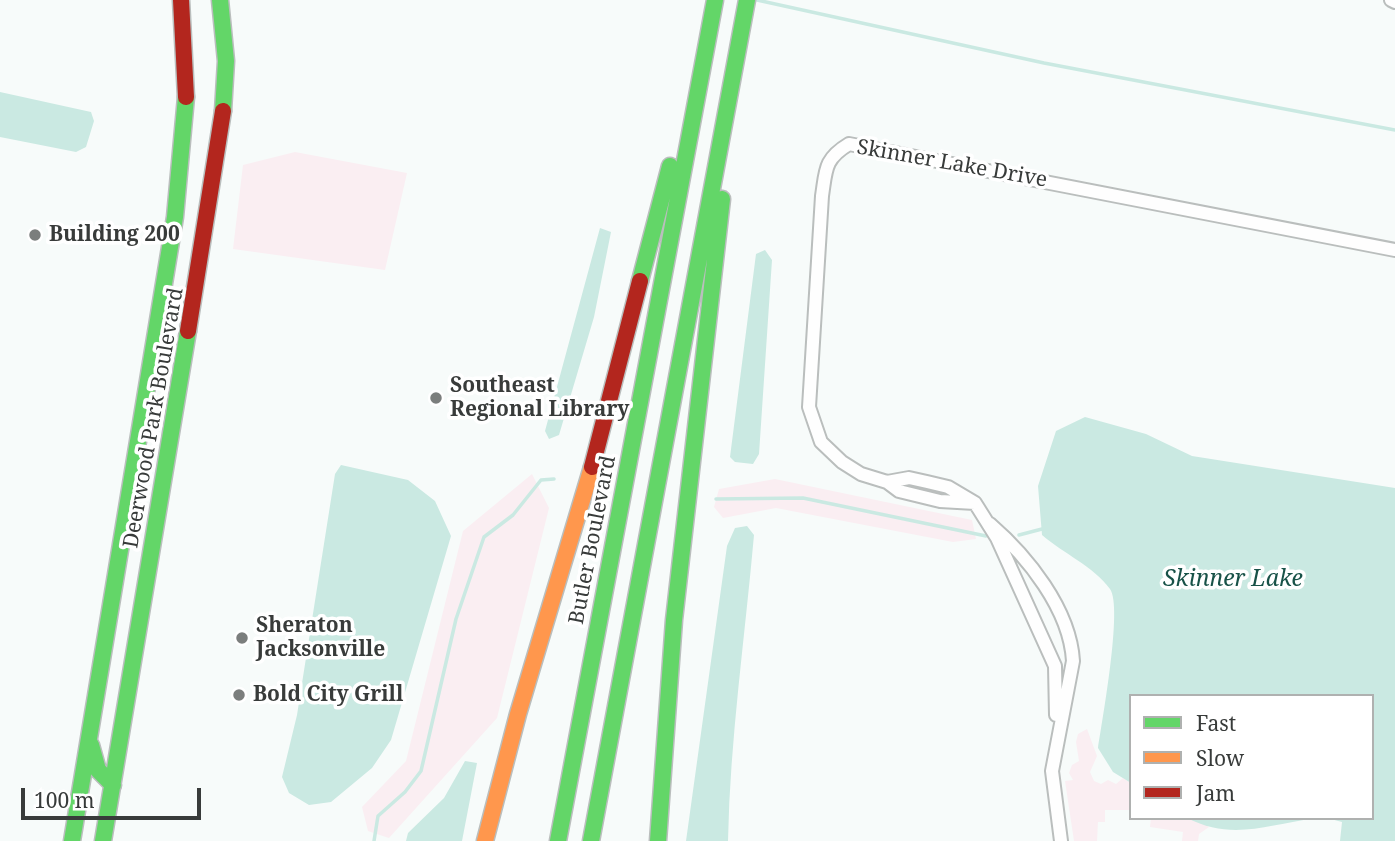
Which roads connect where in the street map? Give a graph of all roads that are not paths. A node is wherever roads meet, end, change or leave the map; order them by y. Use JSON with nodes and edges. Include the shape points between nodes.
{"nodes":[{"id":1,"x":181,"y":0,"type":"edge"},
{"id":2,"x":220,"y":0,"type":"edge"},
{"id":3,"x":715,"y":0,"type":"edge"},
{"id":4,"x":747,"y":0,"type":"edge"},
{"id":5,"x":710,"y":23,"type":"junction"},
{"id":6,"x":742,"y":28,"type":"junction"},
{"id":7,"x":1395,"y":250,"type":"edge"},
{"id":8,"x":990,"y":524,"type":"junction"},
{"id":9,"x":1058,"y":612,"type":"junction"},
{"id":10,"x":1035,"y":622,"type":"junction"},
{"id":11,"x":1057,"y":733,"type":"junction"},
{"id":12,"x":89,"y":740,"type":"junction"},
{"id":13,"x":113,"y":785,"type":"junction"},
{"id":14,"x":72,"y":841,"type":"edge"},
{"id":15,"x":103,"y":841,"type":"edge"},
{"id":16,"x":485,"y":841,"type":"edge"},
{"id":17,"x":558,"y":841,"type":"edge"},
{"id":18,"x":591,"y":841,"type":"edge"},
{"id":19,"x":658,"y":841,"type":"edge"},
{"id":20,"x":1060,"y":841,"type":"edge"}],
"edges":[{"from":1,"to":12,"type":"main road","name":"Deerwood Park Boulevard","via":[[188,41],[186,137]]},
{"from":2,"to":13,"type":"main road","name":"Deerwood Park Boulevard","via":[[226,61],[222,131]]},
{"from":3,"to":5,"type":"main road","name":"Butler Boulevard"},
{"from":4,"to":6,"type":"main road"},
{"from":5,"to":16,"type":"main road","via":[[576,526],[517,715]]},
{"from":5,"to":17,"type":"main road","name":"Butler Boulevard"},
{"from":6,"to":18,"type":"main road"},
{"from":6,"to":19,"type":"main road","via":[[674,620]]},
{"from":7,"to":8,"type":"street","name":"Skinner Lake Drive","via":[[849,144],[834,153],[827,164],[822,196],[809,407],[821,442],[861,474],[899,491],[975,503]]},
{"from":8,"to":9,"type":"street","name":"Skinner Lake Drive","via":[[1014,547]]},
{"from":8,"to":10,"type":"street","name":"Skinner Lake Drive"},
{"from":9,"to":10,"type":"street"},
{"from":9,"to":11,"type":"street","name":"Skinner Lake Drive","via":[[1069,635],[1073,661]]},
{"from":10,"to":11,"type":"street","name":"Skinner Lake Drive","via":[[1055,666]]},
{"from":11,"to":20,"type":"street","name":"Skinner Lake Drive","via":[[1052,771]]},
{"from":12,"to":13,"type":"main road","via":[[98,770]]},
{"from":12,"to":14,"type":"main road","name":"Deerwood Park Boulevard"},
{"from":13,"to":15,"type":"main road","name":"Deerwood Park Boulevard"}]}
